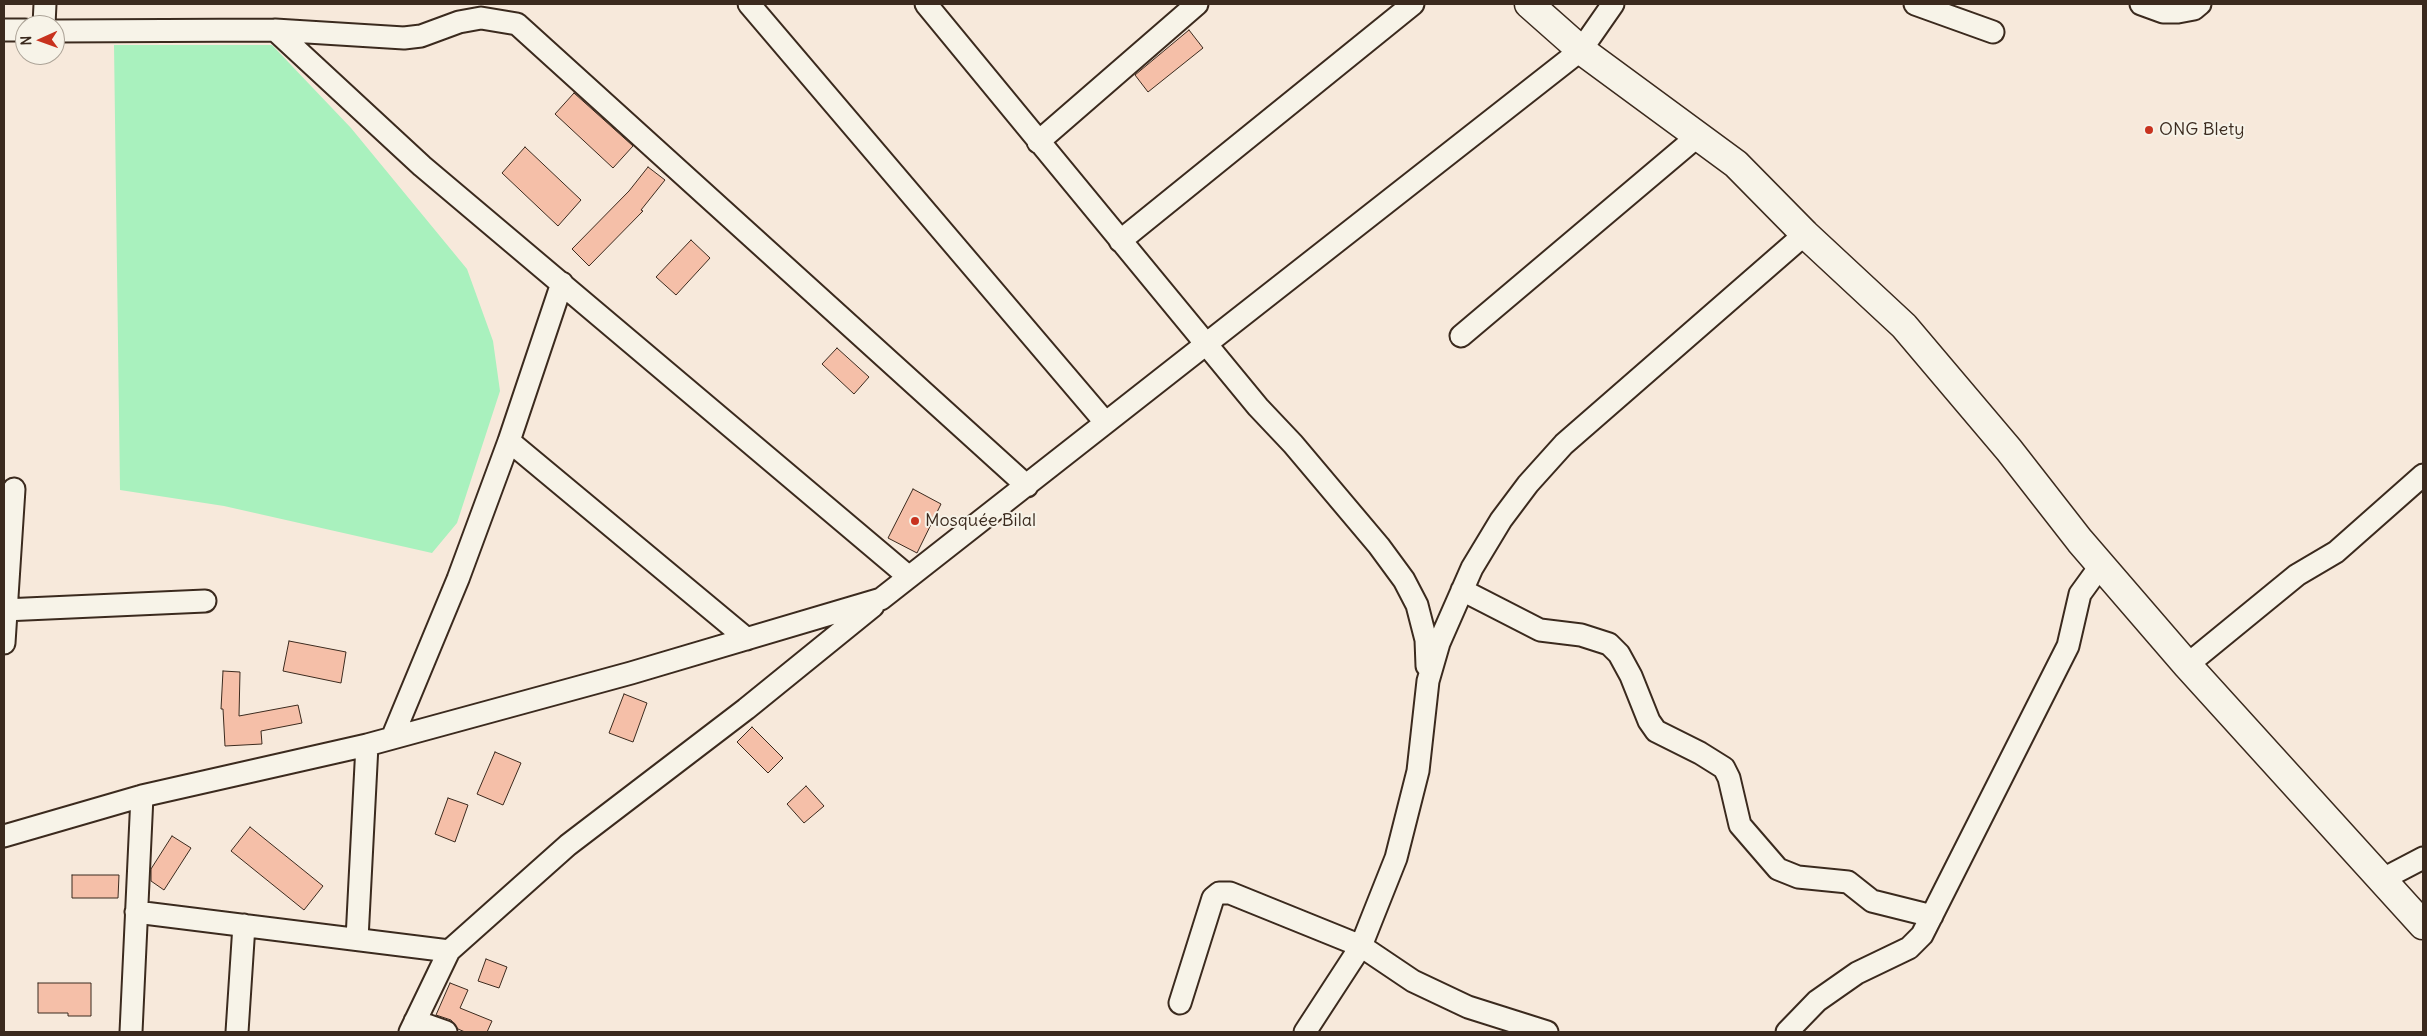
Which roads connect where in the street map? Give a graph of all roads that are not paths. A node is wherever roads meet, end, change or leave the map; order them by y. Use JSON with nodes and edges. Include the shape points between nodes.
{"nodes":[{"id":1,"x":748,"y":4,"type":"edge"},
{"id":2,"x":926,"y":4,"type":"edge"},
{"id":3,"x":1198,"y":4,"type":"edge"},
{"id":4,"x":1413,"y":4,"type":"edge"},
{"id":5,"x":1529,"y":4,"type":"edge"},
{"id":6,"x":1613,"y":4,"type":"edge"},
{"id":7,"x":1915,"y":4,"type":"edge"},
{"id":8,"x":2141,"y":4,"type":"edge"},
{"id":9,"x":2200,"y":4,"type":"edge"},
{"id":10,"x":275,"y":30,"type":"junction"},
{"id":11,"x":65,"y":31,"type":"edge"},
{"id":12,"x":1994,"y":32,"type":"dead end"},
{"id":13,"x":1581,"y":50,"type":"junction"},
{"id":14,"x":1699,"y":135,"type":"junction"},
{"id":15,"x":1038,"y":142,"type":"junction"},
{"id":16,"x":1805,"y":234,"type":"junction"},
{"id":17,"x":1120,"y":241,"type":"junction"},
{"id":18,"x":562,"y":283,"type":"junction"},
{"id":19,"x":1461,"y":336,"type":"dead end"},
{"id":20,"x":1207,"y":345,"type":"junction"},
{"id":21,"x":1105,"y":422,"type":"junction"},
{"id":22,"x":509,"y":441,"type":"junction"},
{"id":23,"x":2423,"y":475,"type":"edge"},
{"id":24,"x":1027,"y":486,"type":"junction"},
{"id":25,"x":14,"y":489,"type":"dead end"},
{"id":26,"x":2101,"y":565,"type":"junction"},
{"id":27,"x":909,"y":577,"type":"junction"},
{"id":28,"x":1462,"y":590,"type":"junction"},
{"id":29,"x":881,"y":599,"type":"junction"},
{"id":30,"x":206,"y":601,"type":"dead end"},
{"id":31,"x":5,"y":610,"type":"edge"},
{"id":32,"x":747,"y":639,"type":"junction"},
{"id":33,"x":4,"y":643,"type":"edge"},
{"id":34,"x":2187,"y":665,"type":"junction"},
{"id":35,"x":1428,"y":681,"type":"junction"},
{"id":36,"x":392,"y":738,"type":"junction"},
{"id":37,"x":367,"y":744,"type":"junction"},
{"id":38,"x":142,"y":796,"type":"junction"},
{"id":39,"x":4,"y":836,"type":"edge"},
{"id":40,"x":2423,"y":858,"type":"edge"},
{"id":41,"x":2381,"y":880,"type":"junction"},
{"id":42,"x":136,"y":912,"type":"junction"},
{"id":43,"x":1932,"y":916,"type":"junction"},
{"id":44,"x":244,"y":925,"type":"junction"},
{"id":45,"x":2423,"y":925,"type":"edge"},
{"id":46,"x":357,"y":939,"type":"junction"},
{"id":47,"x":1360,"y":946,"type":"junction"},
{"id":48,"x":449,"y":951,"type":"junction"},
{"id":49,"x":1180,"y":1003,"type":"dead end"},
{"id":50,"x":413,"y":1026,"type":"edge"},
{"id":51,"x":131,"y":1032,"type":"edge"},
{"id":52,"x":237,"y":1032,"type":"edge"},
{"id":53,"x":446,"y":1032,"type":"edge"},
{"id":54,"x":1305,"y":1032,"type":"edge"},
{"id":55,"x":1547,"y":1032,"type":"edge"},
{"id":56,"x":1787,"y":1032,"type":"edge"}],
"edges":[{"from":1,"to":21,"type":"street"},
{"from":2,"to":15,"type":"street"},
{"from":3,"to":15,"type":"street"},
{"from":4,"to":17,"type":"street"},
{"from":5,"to":13,"type":"main road"},
{"from":6,"to":13,"type":"street"},
{"from":7,"to":12,"type":"street"},
{"from":8,"to":9,"type":"street","via":[[2163,12],[2194,9]]},
{"from":10,"to":11,"type":"street"},
{"from":10,"to":18,"type":"street","via":[[422,166]]},
{"from":10,"to":24,"type":"street","via":[[404,38],[481,18],[517,24]]},
{"from":13,"to":14,"type":"main road"},
{"from":13,"to":20,"type":"street"},
{"from":14,"to":16,"type":"main road","via":[[1736,164]]},
{"from":14,"to":19,"type":"street"},
{"from":15,"to":17,"type":"street"},
{"from":16,"to":26,"type":"main road","via":[[1904,326]]},
{"from":16,"to":28,"type":"street","via":[[1564,444],[1501,520]]},
{"from":17,"to":20,"type":"street"},
{"from":18,"to":22,"type":"street"},
{"from":18,"to":27,"type":"street"},
{"from":20,"to":21,"type":"street"},
{"from":20,"to":35,"type":"street","via":[[1379,546],[1404,580],[1423,622]]},
{"from":21,"to":24,"type":"street"},
{"from":22,"to":32,"type":"street"},
{"from":22,"to":36,"type":"street","via":[[458,579]]},
{"from":23,"to":34,"type":"street","via":[[2336,552],[2297,575]]},
{"from":24,"to":27,"type":"street"},
{"from":25,"to":31,"type":"street"},
{"from":26,"to":34,"type":"main road"},
{"from":26,"to":43,"type":"street","via":[[2080,594],[2068,646]]},
{"from":27,"to":29,"type":"street"},
{"from":28,"to":35,"type":"street","via":[[1442,636]]},
{"from":28,"to":43,"type":"street","via":[[1540,630],[1581,635],[1609,644],[1619,654],[1631,676],[1656,731],[1724,768],[1740,825],[1778,869],[1798,876],[1848,882],[1872,901]]},
{"from":29,"to":32,"type":"street"},
{"from":29,"to":48,"type":"street","via":[[746,709],[568,846]]},
{"from":30,"to":31,"type":"street"},
{"from":31,"to":33,"type":"street"},
{"from":32,"to":36,"type":"street"},
{"from":34,"to":41,"type":"main road"},
{"from":35,"to":47,"type":"street","via":[[1411,805],[1396,858]]},
{"from":36,"to":37,"type":"street"},
{"from":37,"to":38,"type":"street"},
{"from":37,"to":46,"type":"street"},
{"from":38,"to":39,"type":"street"},
{"from":38,"to":42,"type":"street"},
{"from":40,"to":41,"type":"street"},
{"from":41,"to":45,"type":"main road"},
{"from":42,"to":44,"type":"street"},
{"from":42,"to":51,"type":"street"},
{"from":43,"to":56,"type":"street","via":[[1922,935],[1909,948],[1857,973],[1818,1002]]},
{"from":44,"to":46,"type":"street"},
{"from":44,"to":52,"type":"street"},
{"from":46,"to":48,"type":"street"},
{"from":47,"to":49,"type":"street","via":[[1230,893],[1219,892],[1213,898]]},
{"from":47,"to":54,"type":"street"},
{"from":47,"to":55,"type":"street","via":[[1433,992],[1468,1007]]},
{"from":48,"to":50,"type":"street"},
{"from":50,"to":53,"type":"street"}]}
